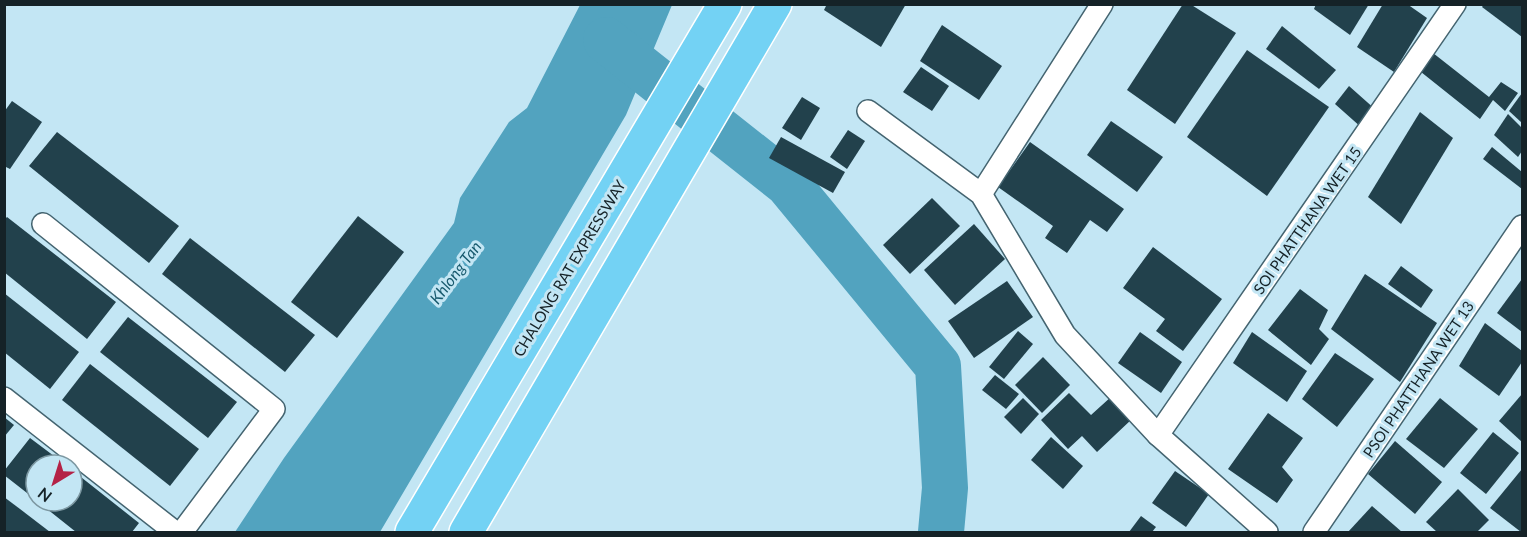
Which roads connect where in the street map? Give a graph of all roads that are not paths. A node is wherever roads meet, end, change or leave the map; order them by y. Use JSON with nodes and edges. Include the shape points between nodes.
{"nodes":[{"id":1,"x":725,"y":4,"type":"edge"},
{"id":2,"x":775,"y":4,"type":"edge"},
{"id":3,"x":1102,"y":4,"type":"edge"},
{"id":4,"x":1455,"y":4,"type":"edge"},
{"id":5,"x":868,"y":111,"type":"dead end"},
{"id":6,"x":981,"y":194,"type":"junction"},
{"id":7,"x":43,"y":224,"type":"dead end"},
{"id":8,"x":1522,"y":226,"type":"edge"},
{"id":9,"x":4,"y":398,"type":"edge"},
{"id":10,"x":1158,"y":435,"type":"junction"},
{"id":11,"x":175,"y":532,"type":"edge"},
{"id":12,"x":182,"y":532,"type":"edge"},
{"id":13,"x":412,"y":532,"type":"edge"},
{"id":14,"x":466,"y":532,"type":"edge"},
{"id":15,"x":1267,"y":532,"type":"edge"},
{"id":16,"x":1314,"y":532,"type":"edge"}],
"edges":[{"from":1,"to":13,"type":"highway","name":"CHALONG RAT EXPRESSWAY"},
{"from":2,"to":14,"type":"highway"},
{"from":3,"to":6,"type":"street"},
{"from":4,"to":10,"type":"street","name":"SOI PHATTHANA WET 15"},
{"from":5,"to":6,"type":"street"},
{"from":6,"to":10,"type":"street","via":[[1065,335]]},
{"from":7,"to":12,"type":"street","via":[[274,409]]},
{"from":8,"to":16,"type":"street","name":"PSOI PHATTHANA WET 13"},
{"from":9,"to":11,"type":"street"},
{"from":10,"to":15,"type":"street"}]}
